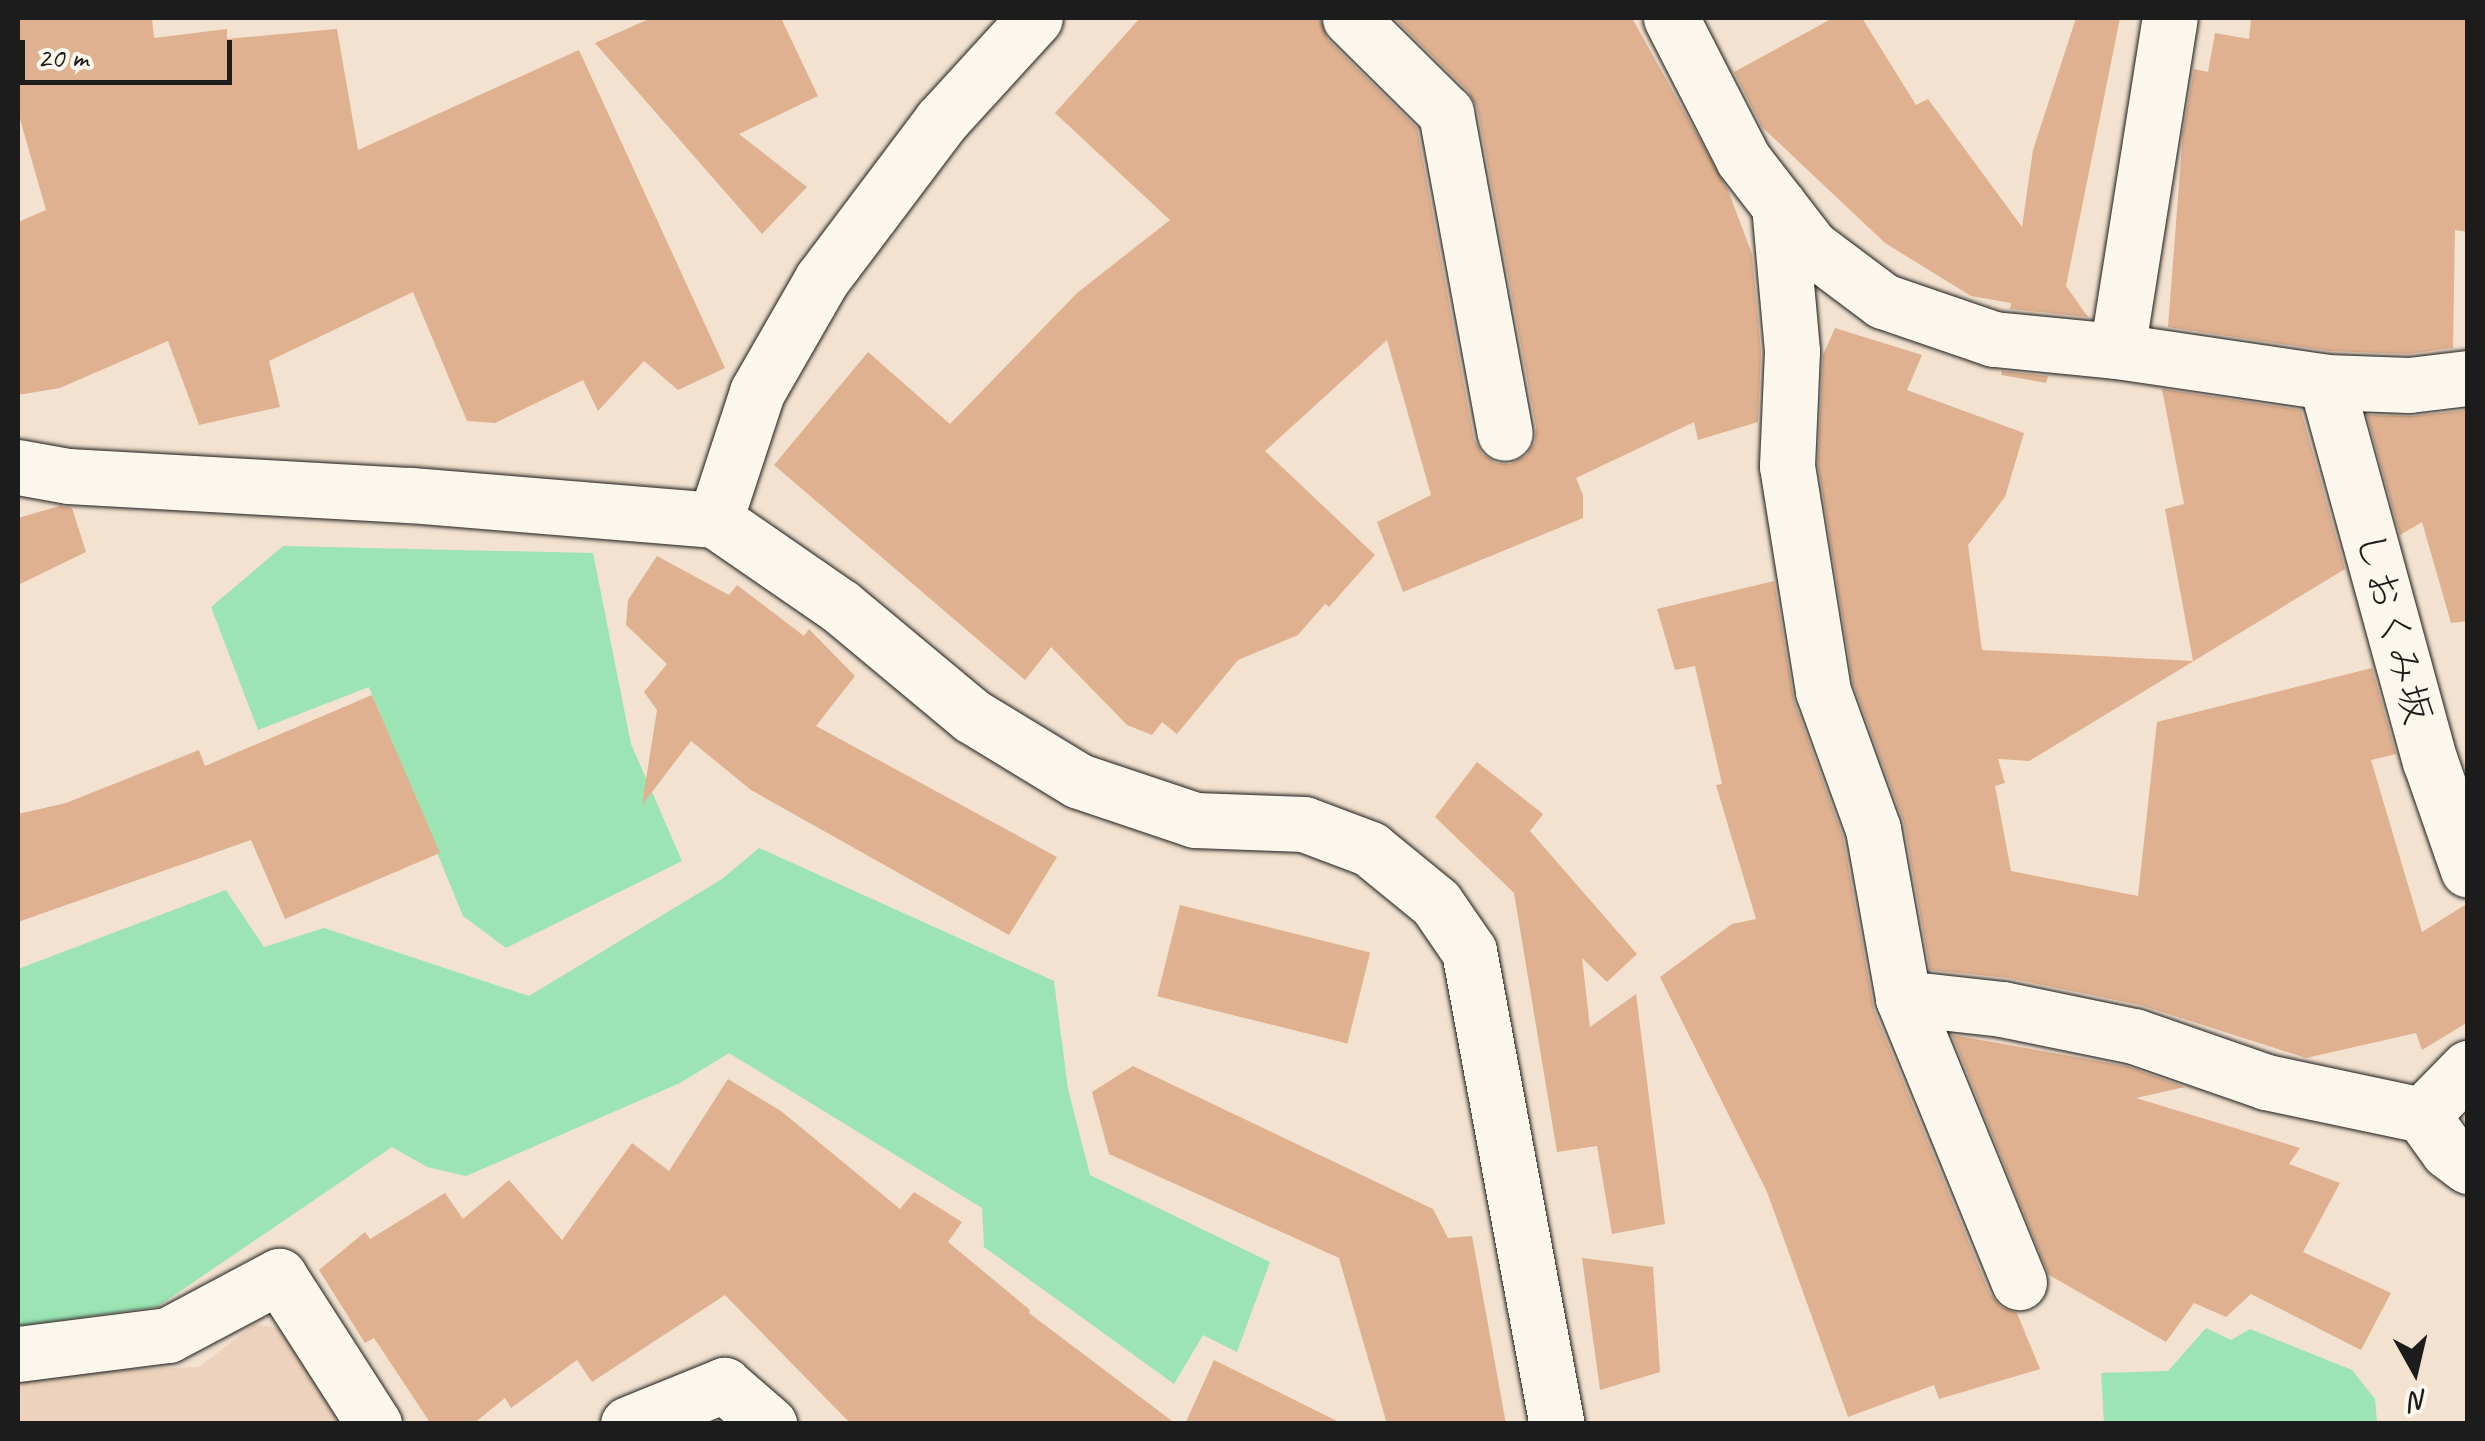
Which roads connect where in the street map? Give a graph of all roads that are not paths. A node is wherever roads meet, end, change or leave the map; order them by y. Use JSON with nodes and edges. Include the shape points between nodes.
{"nodes":[{"id":1,"x":1036,"y":18,"type":"edge"},
{"id":2,"x":1350,"y":18,"type":"edge"},
{"id":3,"x":1671,"y":18,"type":"edge"},
{"id":4,"x":2170,"y":18,"type":"edge"},
{"id":5,"x":1779,"y":204,"type":"junction"},
{"id":6,"x":2117,"y":351,"type":"junction"},
{"id":7,"x":2468,"y":378,"type":"edge"},
{"id":8,"x":2326,"y":382,"type":"junction"},
{"id":9,"x":1505,"y":433,"type":"dead end"},
{"id":10,"x":18,"y":467,"type":"edge"},
{"id":11,"x":714,"y":520,"type":"junction"},
{"id":12,"x":2468,"y":870,"type":"edge"},
{"id":13,"x":1903,"y":998,"type":"junction"},
{"id":14,"x":2468,"y":1068,"type":"edge"},
{"id":15,"x":2422,"y":1115,"type":"junction"},
{"id":16,"x":2468,"y":1166,"type":"edge"},
{"id":17,"x":2018,"y":1282,"type":"dead end"},
{"id":18,"x":18,"y":1354,"type":"edge"},
{"id":19,"x":374,"y":1424,"type":"edge"},
{"id":20,"x":628,"y":1424,"type":"edge"},
{"id":21,"x":769,"y":1424,"type":"edge"},
{"id":22,"x":1557,"y":1424,"type":"edge"}],
"edges":[{"from":1,"to":11,"type":"street","via":[[941,121],[822,279],[757,392]]},
{"from":2,"to":9,"type":"street","via":[[1446,112]]},
{"from":3,"to":5,"type":"street","via":[[1743,159]]},
{"from":4,"to":6,"type":"street"},
{"from":5,"to":6,"type":"street","via":[[1811,246],[1883,301],[1994,339]]},
{"from":5,"to":13,"type":"street","via":[[1792,351],[1788,466],[1804,584],[1823,691],[1873,829]]},
{"from":6,"to":8,"type":"street"},
{"from":7,"to":8,"type":"street","via":[[2409,385]]},
{"from":8,"to":12,"type":"street","name":"しおくみ坂","via":[[2430,761]]},
{"from":10,"to":11,"type":"street","via":[[68,476]]},
{"from":11,"to":22,"type":"street","via":[[841,606],[972,716],[1079,781],[1195,820],[1304,824],[1370,849],[1436,903],[1469,951]]},
{"from":13,"to":15,"type":"street","via":[[2002,1009],[2134,1036],[2266,1082]]},
{"from":13,"to":17,"type":"street"},
{"from":14,"to":15,"type":"street"},
{"from":15,"to":16,"type":"street"},
{"from":18,"to":19,"type":"street","via":[[168,1335],[278,1276]]},
{"from":20,"to":21,"type":"street","via":[[724,1385]]}]}
